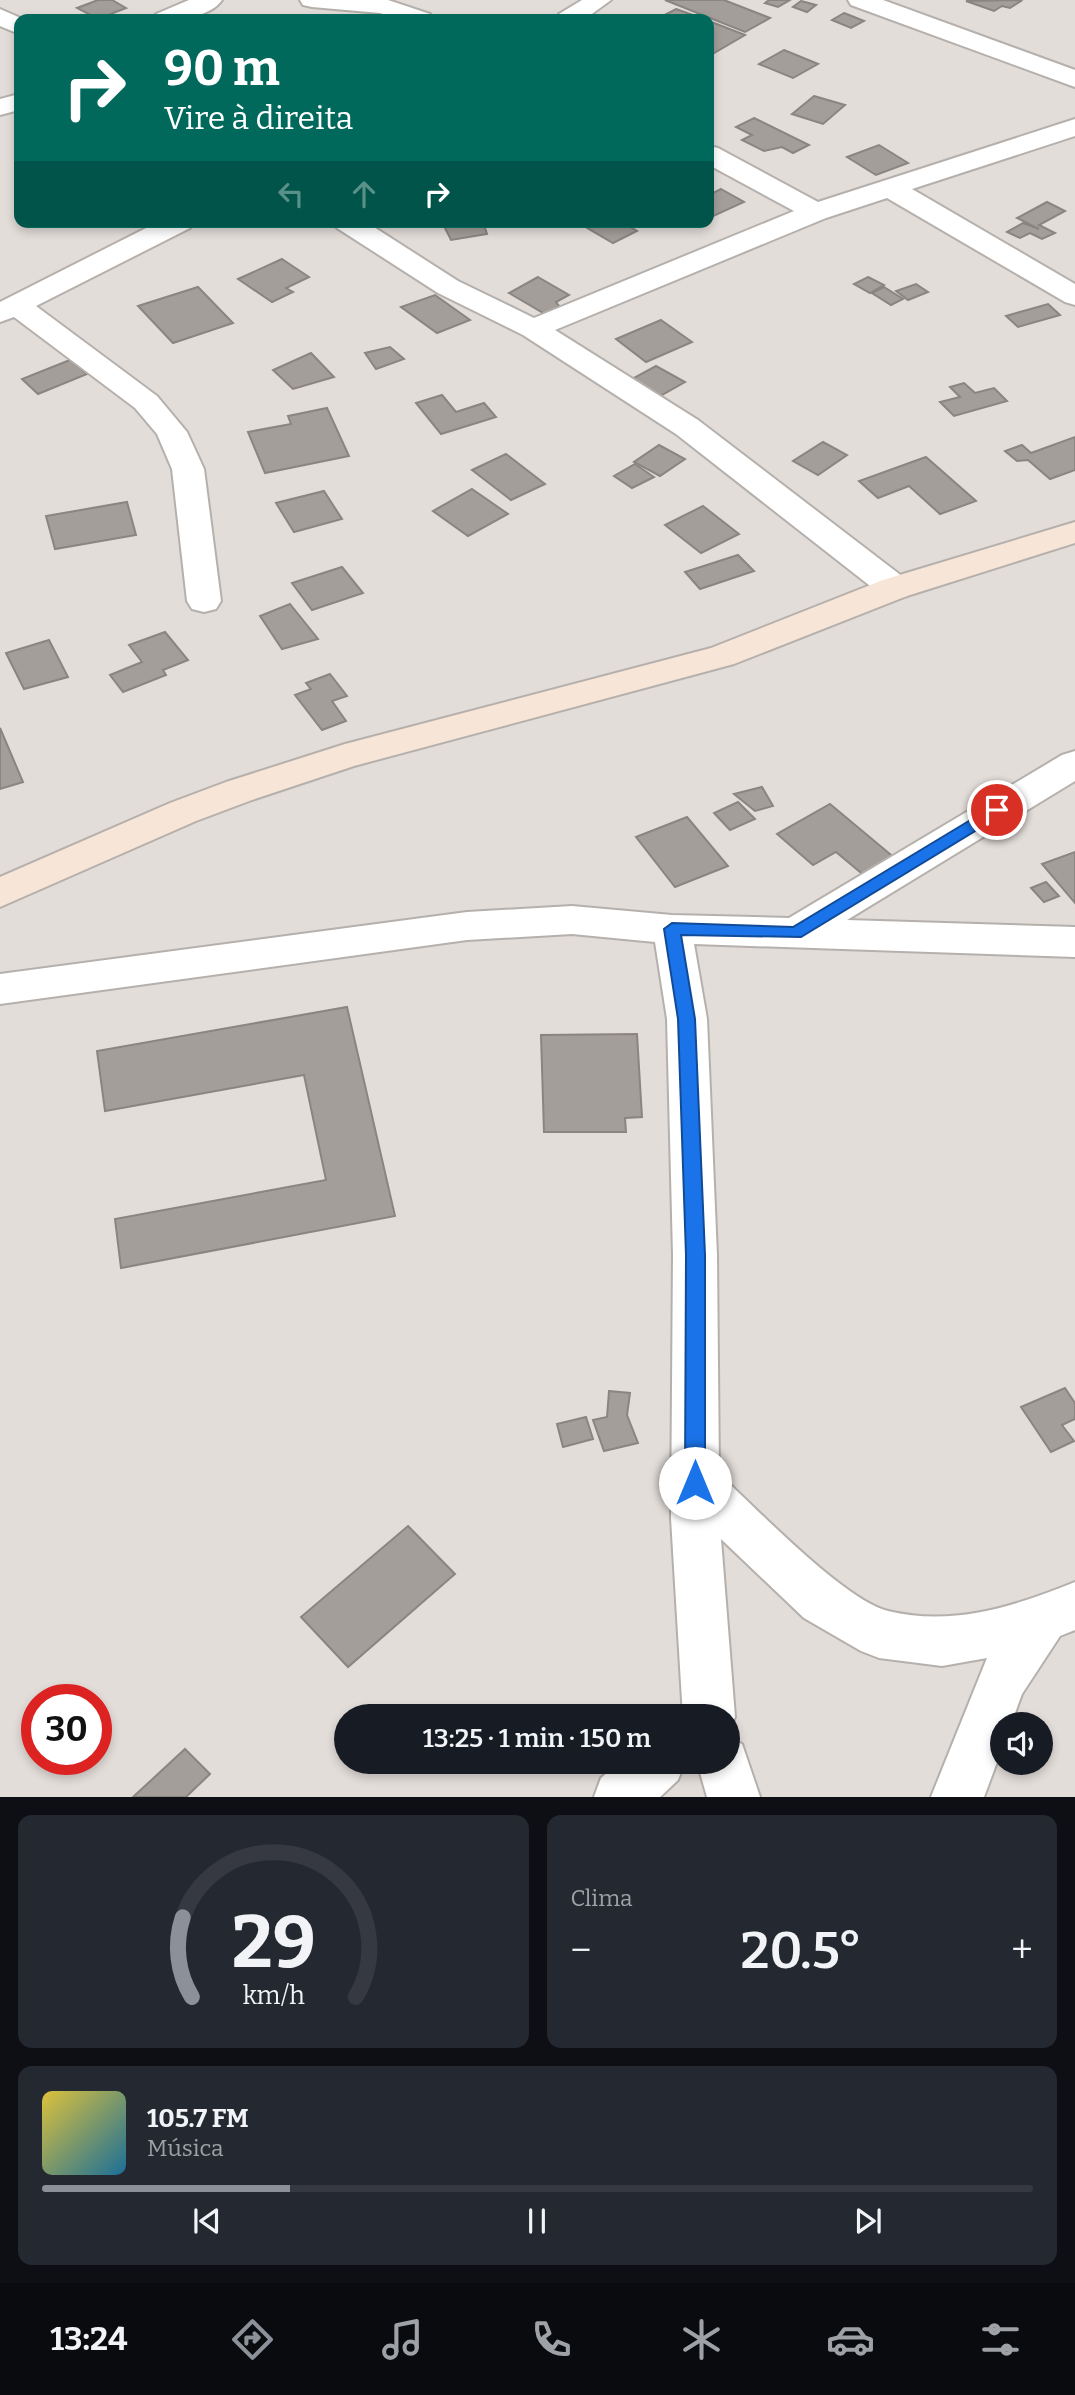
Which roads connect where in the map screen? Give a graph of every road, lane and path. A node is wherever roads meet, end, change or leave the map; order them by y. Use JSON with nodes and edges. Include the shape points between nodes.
{"nodes":[{"id":1,"x":210,"y":0,"type":"edge"},
{"id":2,"x":312,"y":0,"type":"edge"},
{"id":3,"x":599,"y":0,"type":"edge"},
{"id":4,"x":860,"y":0,"type":"edge"},
{"id":5,"x":177,"y":14,"type":"edge"},
{"id":6,"x":406,"y":14,"type":"edge"},
{"id":7,"x":576,"y":14,"type":"edge"},
{"id":8,"x":1075,"y":79,"type":"edge"},
{"id":9,"x":1075,"y":127,"type":"edge"},
{"id":10,"x":714,"y":157,"type":"edge"},
{"id":11,"x":892,"y":189,"type":"junction"},
{"id":12,"x":816,"y":212,"type":"junction"},
{"id":13,"x":168,"y":228,"type":"edge"},
{"id":14,"x":356,"y":228,"type":"edge"},
{"id":15,"x":1075,"y":296,"type":"edge"},
{"id":16,"x":8,"y":309,"type":"edge"},
{"id":17,"x":533,"y":329,"type":"junction"},
{"id":18,"x":1075,"y":532,"type":"edge"},
{"id":19,"x":895,"y":589,"type":"junction"},
{"id":20,"x":204,"y":601,"type":"dead end"},
{"id":21,"x":1075,"y":764,"type":"edge"},
{"id":22,"x":0,"y":893,"type":"edge"},
{"id":23,"x":672,"y":929,"type":"junction"},
{"id":24,"x":795,"y":933,"type":"junction"},
{"id":25,"x":1075,"y":942,"type":"edge"},
{"id":26,"x":0,"y":989,"type":"edge"},
{"id":27,"x":695,"y":1483,"type":"junction"},
{"id":28,"x":1058,"y":1613,"type":"edge"},
{"id":29,"x":708,"y":1704,"type":"edge"},
{"id":30,"x":646,"y":1774,"type":"edge"},
{"id":31,"x":727,"y":1774,"type":"edge"},
{"id":32,"x":620,"y":1797,"type":"edge"},
{"id":33,"x":734,"y":1797,"type":"edge"},
{"id":34,"x":957,"y":1797,"type":"edge"}],
"edges":[{"from":1,"to":5,"type":"street"},
{"from":2,"to":6,"type":"street","via":[[383,6]]},
{"from":3,"to":7,"type":"street"},
{"from":4,"to":8,"type":"street"},
{"from":9,"to":11,"type":"street"},
{"from":10,"to":12,"type":"street"},
{"from":11,"to":12,"type":"street"},
{"from":11,"to":15,"type":"street"},
{"from":12,"to":17,"type":"street"},
{"from":13,"to":16,"type":"street"},
{"from":14,"to":17,"type":"street","via":[[448,287]]},
{"from":16,"to":20,"type":"street","via":[[146,402],[171,432],[188,469]]},
{"from":17,"to":19,"type":"street","via":[[711,444]]},
{"from":18,"to":19,"type":"main road"},
{"from":19,"to":22,"type":"main road","via":[[722,656],[345,756],[239,791]]},
{"from":21,"to":24,"type":"street"},
{"from":23,"to":24,"type":"street"},
{"from":23,"to":26,"type":"street","via":[[572,920],[467,926]]},
{"from":23,"to":27,"type":"street","via":[[687,1019],[695,1255]]},
{"from":24,"to":25,"type":"street"},
{"from":27,"to":28,"type":"street","via":[[822,1601],[879,1634],[942,1642],[1017,1629]]},
{"from":27,"to":29,"type":"street"},
{"from":28,"to":34,"type":"street","via":[[1002,1680]]},
{"from":30,"to":32,"type":"street"},
{"from":31,"to":33,"type":"street"}]}
